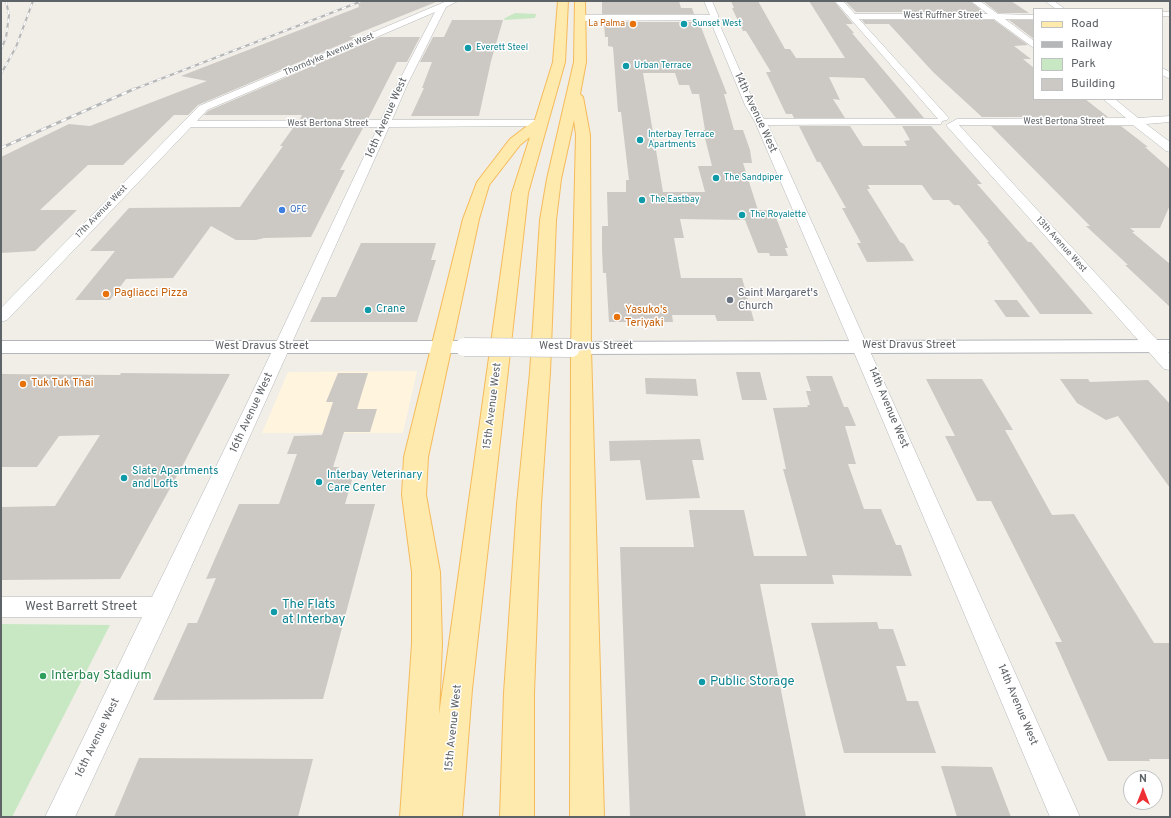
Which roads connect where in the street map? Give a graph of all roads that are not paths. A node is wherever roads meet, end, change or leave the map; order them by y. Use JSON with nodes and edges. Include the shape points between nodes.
{"nodes":[{"id":1,"x":580,"y":1,"type":"edge"},
{"id":2,"x":839,"y":1,"type":"edge"},
{"id":3,"x":975,"y":1,"type":"edge"},
{"id":4,"x":1049,"y":1,"type":"edge"},
{"id":5,"x":562,"y":2,"type":"edge"},
{"id":6,"x":448,"y":4,"type":"edge"},
{"id":7,"x":1060,"y":8,"type":"edge"},
{"id":8,"x":711,"y":9,"type":"edge"},
{"id":9,"x":852,"y":16,"type":"junction"},
{"id":10,"x":995,"y":16,"type":"junction"},
{"id":11,"x":1033,"y":17,"type":"edge"},
{"id":12,"x":581,"y":18,"type":"junction"},
{"id":13,"x":388,"y":30,"type":"junction"},
{"id":14,"x":408,"y":30,"type":"dead end"},
{"id":15,"x":1033,"y":44,"type":"edge"},
{"id":16,"x":576,"y":89,"type":"junction"},
{"id":17,"x":1109,"y":100,"type":"edge"},
{"id":18,"x":203,"y":108,"type":"joint"},
{"id":19,"x":1170,"y":119,"type":"edge"},
{"id":20,"x":1134,"y":120,"type":"junction"},
{"id":21,"x":761,"y":122,"type":"junction"},
{"id":22,"x":947,"y":122,"type":"junction"},
{"id":23,"x":540,"y":123,"type":"junction"},
{"id":24,"x":188,"y":124,"type":"junction"},
{"id":25,"x":384,"y":124,"type":"junction"},
{"id":26,"x":1170,"y":148,"type":"edge"},
{"id":27,"x":1,"y":317,"type":"edge"},
{"id":28,"x":860,"y":346,"type":"junction"},
{"id":29,"x":1162,"y":346,"type":"edge"},
{"id":30,"x":1,"y":347,"type":"edge"},
{"id":31,"x":283,"y":347,"type":"junction"},
{"id":32,"x":442,"y":347,"type":"junction"},
{"id":33,"x":576,"y":348,"type":"junction"},
{"id":34,"x":1170,"y":365,"type":"edge"},
{"id":35,"x":1,"y":607,"type":"edge"},
{"id":36,"x":161,"y":607,"type":"junction"},
{"id":37,"x":60,"y":817,"type":"edge"},
{"id":38,"x":417,"y":817,"type":"edge"},
{"id":39,"x":445,"y":817,"type":"edge"},
{"id":40,"x":517,"y":817,"type":"edge"},
{"id":41,"x":587,"y":817,"type":"edge"},
{"id":42,"x":1065,"y":817,"type":"edge"}],
"edges":[{"from":1,"to":12,"type":"main road"},
{"from":2,"to":9,"type":"street","name":"13th Avenue West"},
{"from":3,"to":10,"type":"street"},
{"from":4,"to":7,"type":"street"},
{"from":5,"to":23,"type":"main road","name":"15th Avenue West","via":[[562,46]]},
{"from":6,"to":13,"type":"street","name":"Thorndyke Avenue West"},
{"from":6,"to":25,"type":"street","name":"16th Avenue West","via":[[426,30]]},
{"from":8,"to":12,"type":"street"},
{"from":8,"to":21,"type":"street","name":"14th Avenue West","via":[[750,105]]},
{"from":9,"to":10,"type":"street","name":"West Ruffner Street"},
{"from":9,"to":22,"type":"street","name":"13th Avenue West"},
{"from":10,"to":11,"type":"street","name":"West Ruffner Street"},
{"from":10,"to":15,"type":"street"},
{"from":12,"to":16,"type":"main road","via":[[582,43]]},
{"from":13,"to":14,"type":"street"},
{"from":13,"to":18,"type":"street","name":"Thorndyke Avenue West"},
{"from":16,"to":33,"type":"main road","via":[[583,135]]},
{"from":16,"to":40,"type":"main road","via":[[554,179],[548,220],[540,372],[528,504]]},
{"from":17,"to":20,"type":"street"},
{"from":18,"to":24,"type":"street","name":"17th Avenue West"},
{"from":19,"to":20,"type":"street","name":"West Bertona Street"},
{"from":20,"to":22,"type":"street","name":"West Bertona Street"},
{"from":20,"to":26,"type":"street"},
{"from":21,"to":22,"type":"street","name":"West Bertona Street"},
{"from":21,"to":28,"type":"street","name":"14th Avenue West"},
{"from":22,"to":29,"type":"street","name":"13th Avenue West"},
{"from":23,"to":25,"type":"street","name":"West Bertona Street"},
{"from":23,"to":32,"type":"main road","via":[[515,142],[482,185]]},
{"from":23,"to":39,"type":"main road","name":"15th Avenue West","via":[[520,193],[457,689]]},
{"from":24,"to":25,"type":"street","name":"West Bertona Street"},
{"from":24,"to":27,"type":"street","name":"17th Avenue West"},
{"from":25,"to":31,"type":"street","name":"16th Avenue West"},
{"from":28,"to":29,"type":"main road","name":"West Dravus Street"},
{"from":28,"to":33,"type":"main road","name":"West Dravus Street"},
{"from":28,"to":42,"type":"street","name":"14th Avenue West"},
{"from":29,"to":34,"type":"street","name":"13th Avenue West"},
{"from":30,"to":31,"type":"main road","name":"West Dravus Street"},
{"from":31,"to":32,"type":"main road","name":"West Dravus Street"},
{"from":31,"to":36,"type":"street","name":"16th Avenue West"},
{"from":32,"to":33,"type":"main road","name":"West Dravus Street","bridge":true},
{"from":32,"to":38,"type":"main road","via":[[416,457],[414,494],[426,572],[427,644]]},
{"from":33,"to":41,"type":"main road"},
{"from":35,"to":36,"type":"street","name":"West Barrett Street"},
{"from":36,"to":37,"type":"street","name":"16th Avenue West"}]}
